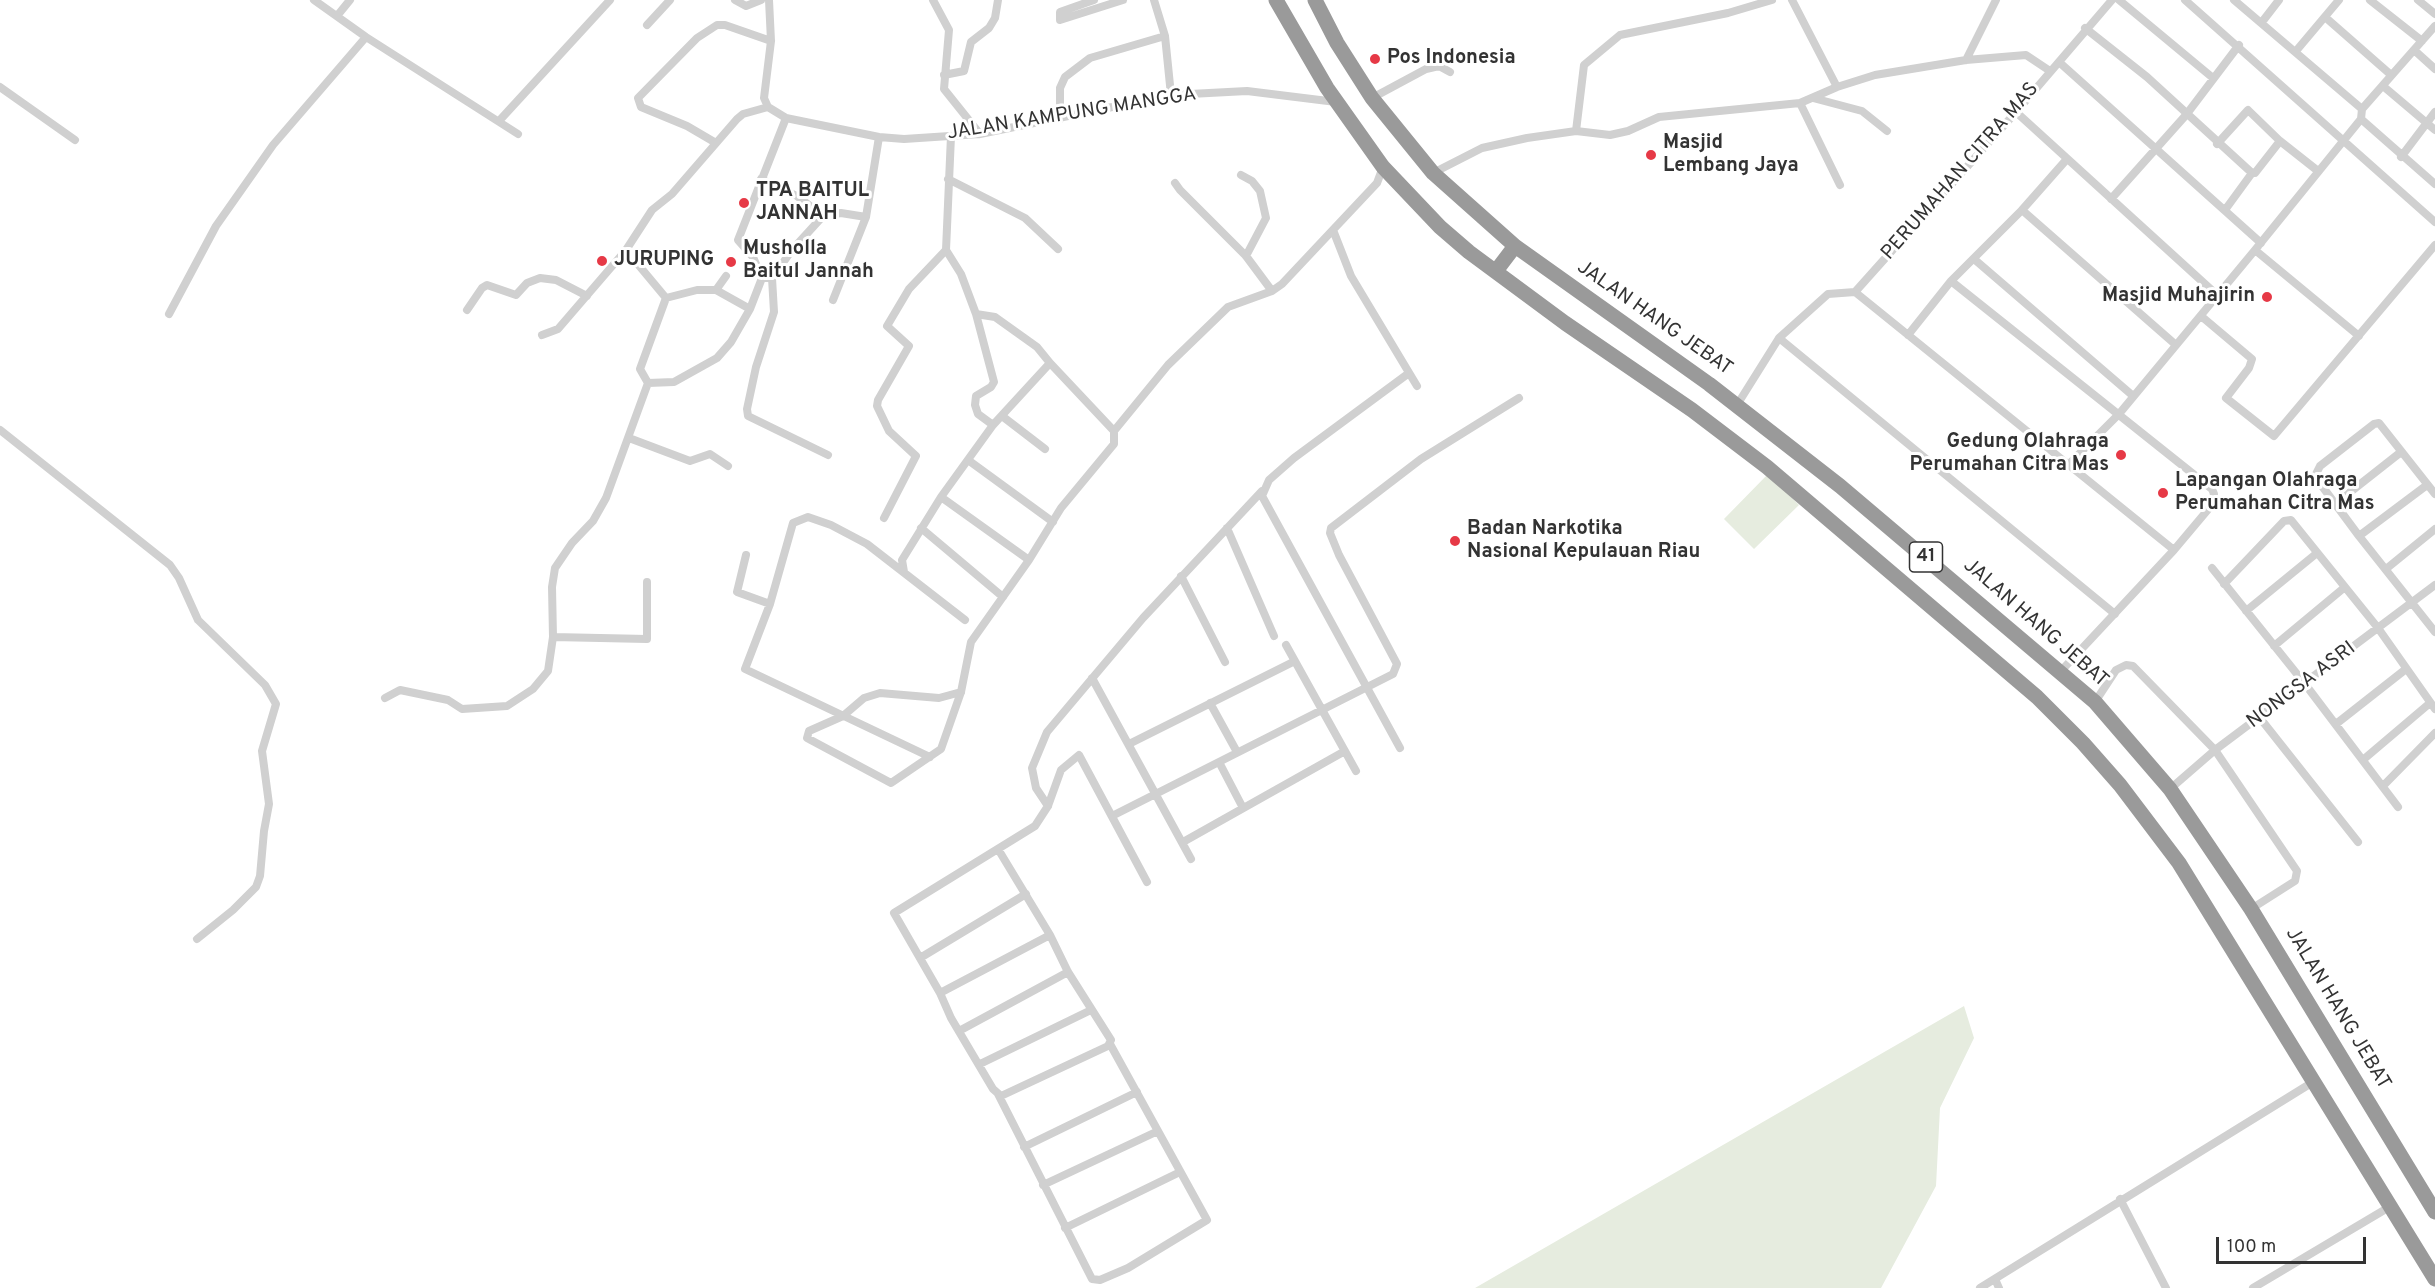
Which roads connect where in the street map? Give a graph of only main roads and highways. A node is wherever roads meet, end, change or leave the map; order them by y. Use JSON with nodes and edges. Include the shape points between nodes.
{"nodes":[{"id":1,"x":1276,"y":0,"type":"edge"},
{"id":2,"x":1315,"y":0,"type":"edge"},
{"id":3,"x":1515,"y":246,"type":"junction"},
{"id":4,"x":1496,"y":271,"type":"junction"},
{"id":5,"x":2435,"y":1212,"type":"edge"},
{"id":6,"x":2435,"y":1279,"type":"edge"}],
"edges":[{"from":1,"to":4,"type":"highway","via":[[1336,102],[1383,167],[1440,227]]},
{"from":2,"to":3,"type":"highway","name":"JALAN HANG JEBAT","number":"41","via":[[1372,98],[1433,173]]},
{"from":3,"to":4,"type":"highway"},
{"from":3,"to":5,"type":"highway","name":"JALAN HANG JEBAT","number":"41","via":[[1737,405],[1840,486],[2095,702],[2170,789],[2251,909]]},
{"from":4,"to":6,"type":"highway","via":[[1767,467],[2043,702],[2120,785],[2180,864]]}]}
